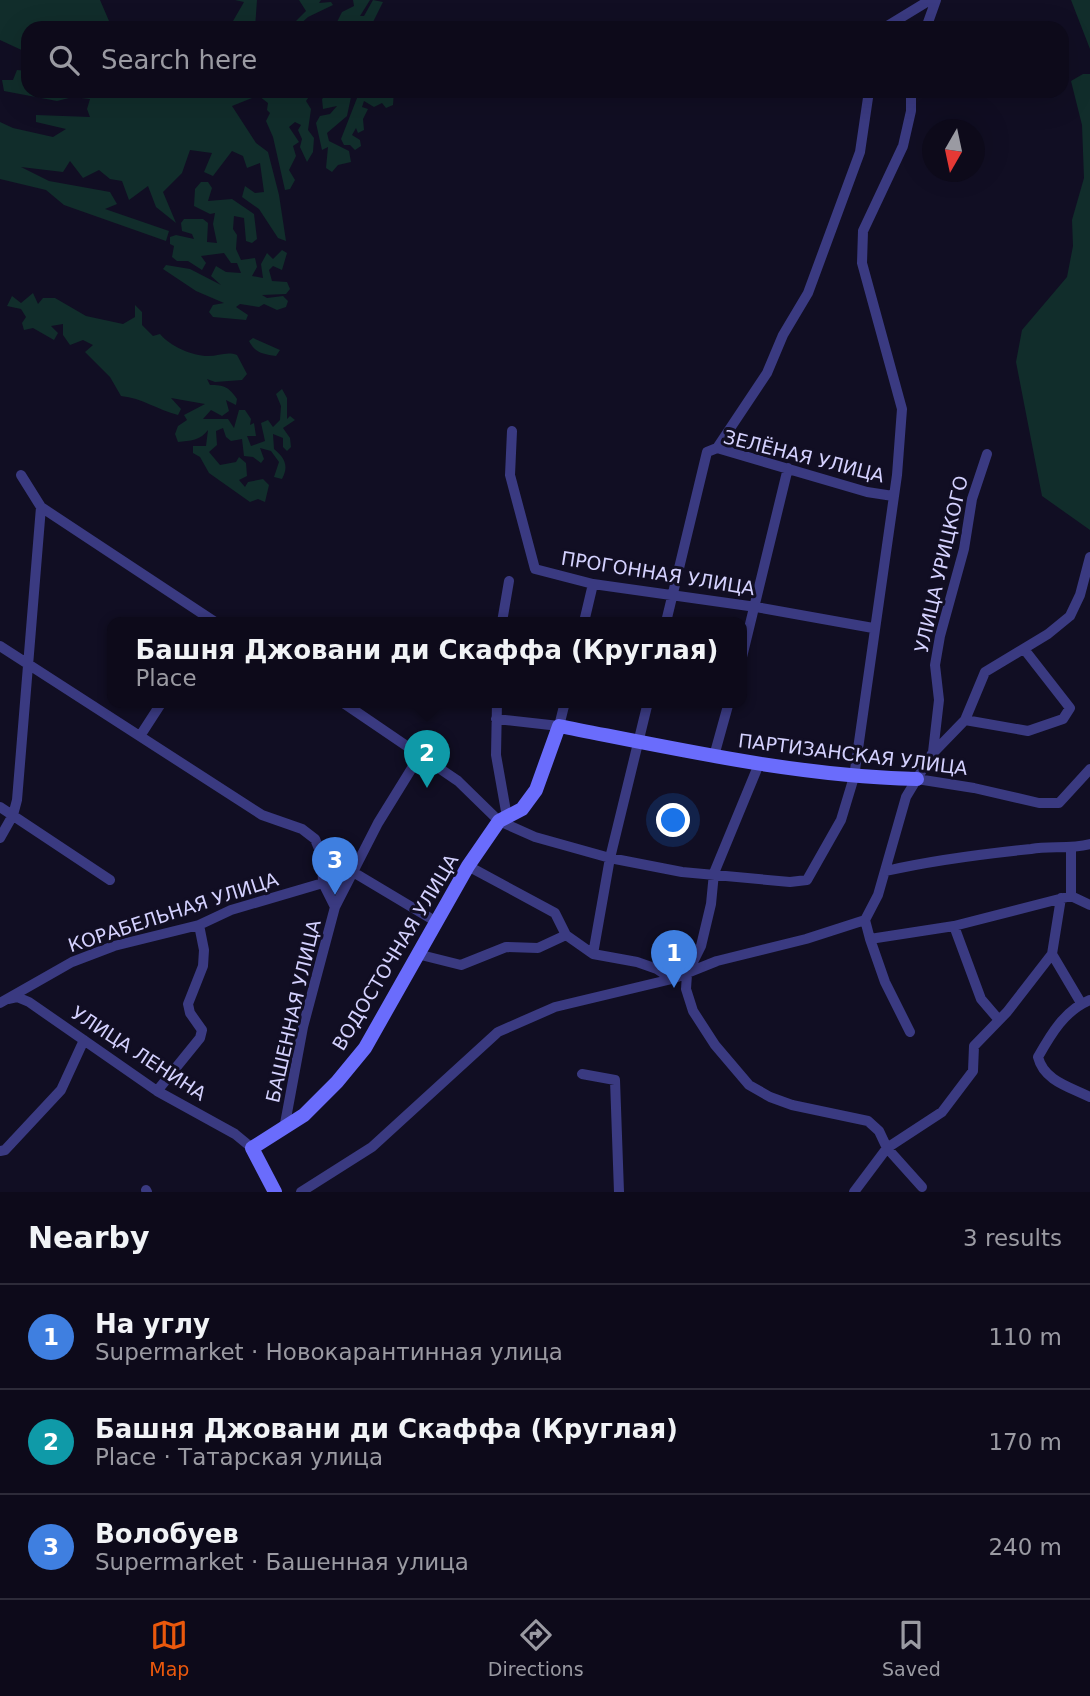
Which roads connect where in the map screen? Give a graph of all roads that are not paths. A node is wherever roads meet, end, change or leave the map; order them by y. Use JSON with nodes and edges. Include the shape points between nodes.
{"nodes":[{"id":1,"x":930,"y":0,"type":"edge"},
{"id":2,"x":936,"y":0,"type":"edge"},
{"id":3,"x":896,"y":21,"type":"edge"},
{"id":4,"x":928,"y":21,"type":"edge"},
{"id":5,"x":868,"y":98,"type":"edge"},
{"id":6,"x":911,"y":98,"type":"edge"},
{"id":7,"x":512,"y":431,"type":"dead end"},
{"id":8,"x":712,"y":450,"type":"junction"},
{"id":9,"x":987,"y":454,"type":"dead end"},
{"id":10,"x":788,"y":468,"type":"junction"},
{"id":11,"x":21,"y":475,"type":"dead end"},
{"id":12,"x":893,"y":496,"type":"junction"},
{"id":13,"x":41,"y":507,"type":"junction"},
{"id":14,"x":1090,"y":557,"type":"edge"},
{"id":15,"x":509,"y":581,"type":"dead end"},
{"id":16,"x":593,"y":584,"type":"junction"},
{"id":17,"x":673,"y":594,"type":"junction"},
{"id":18,"x":756,"y":607,"type":"junction"},
{"id":19,"x":207,"y":617,"type":"edge"},
{"id":20,"x":503,"y":617,"type":"edge"},
{"id":21,"x":585,"y":617,"type":"edge"},
{"id":22,"x":667,"y":617,"type":"edge"},
{"id":23,"x":873,"y":628,"type":"junction"},
{"id":24,"x":747,"y":639,"type":"edge"},
{"id":25,"x":0,"y":646,"type":"edge"},
{"id":26,"x":1024,"y":649,"type":"junction"},
{"id":27,"x":28,"y":664,"type":"junction"},
{"id":28,"x":158,"y":708,"type":"edge"},
{"id":29,"x":351,"y":708,"type":"edge"},
{"id":30,"x":496,"y":708,"type":"edge"},
{"id":31,"x":564,"y":708,"type":"edge"},
{"id":32,"x":647,"y":708,"type":"edge"},
{"id":33,"x":727,"y":708,"type":"edge"},
{"id":34,"x":496,"y":719,"type":"junction"},
{"id":35,"x":965,"y":720,"type":"junction"},
{"id":36,"x":559,"y":726,"type":"junction"},
{"id":37,"x":140,"y":736,"type":"junction"},
{"id":38,"x":639,"y":742,"type":"junction"},
{"id":39,"x":933,"y":752,"type":"junction"},
{"id":40,"x":420,"y":755,"type":"junction"},
{"id":41,"x":714,"y":756,"type":"junction"},
{"id":42,"x":759,"y":764,"type":"junction"},
{"id":43,"x":1090,"y":769,"type":"edge"},
{"id":44,"x":853,"y":777,"type":"junction"},
{"id":45,"x":917,"y":779,"type":"junction"},
{"id":46,"x":0,"y":807,"type":"edge"},
{"id":47,"x":13,"y":815,"type":"junction"},
{"id":48,"x":503,"y":819,"type":"junction"},
{"id":49,"x":0,"y":838,"type":"edge"},
{"id":50,"x":1090,"y":844,"type":"edge"},
{"id":51,"x":1071,"y":849,"type":"junction"},
{"id":52,"x":610,"y":859,"type":"junction"},
{"id":53,"x":468,"y":866,"type":"junction"},
{"id":54,"x":886,"y":871,"type":"junction"},
{"id":55,"x":353,"y":872,"type":"junction"},
{"id":56,"x":714,"y":873,"type":"junction"},
{"id":57,"x":110,"y":880,"type":"dead end"},
{"id":58,"x":323,"y":883,"type":"junction"},
{"id":59,"x":1066,"y":897,"type":"junction"},
{"id":60,"x":1090,"y":905,"type":"edge"},
{"id":61,"x":335,"y":907,"type":"junction"},
{"id":62,"x":865,"y":920,"type":"junction"},
{"id":63,"x":435,"y":921,"type":"junction"},
{"id":64,"x":199,"y":925,"type":"junction"},
{"id":65,"x":954,"y":926,"type":"junction"},
{"id":66,"x":566,"y":934,"type":"junction"},
{"id":67,"x":870,"y":939,"type":"junction"},
{"id":68,"x":417,"y":954,"type":"junction"},
{"id":69,"x":593,"y":954,"type":"junction"},
{"id":70,"x":1052,"y":954,"type":"junction"},
{"id":71,"x":687,"y":974,"type":"junction"},
{"id":72,"x":672,"y":979,"type":"junction"},
{"id":73,"x":2,"y":1002,"type":"edge"},
{"id":74,"x":1086,"y":1002,"type":"edge"},
{"id":75,"x":999,"y":1020,"type":"junction"},
{"id":76,"x":910,"y":1032,"type":"dead end"},
{"id":77,"x":84,"y":1040,"type":"junction"},
{"id":78,"x":582,"y":1074,"type":"dead end"},
{"id":79,"x":158,"y":1091,"type":"junction"},
{"id":80,"x":1090,"y":1097,"type":"edge"},
{"id":81,"x":284,"y":1129,"type":"junction"},
{"id":82,"x":252,"y":1148,"type":"junction"},
{"id":83,"x":887,"y":1148,"type":"junction"},
{"id":84,"x":0,"y":1152,"type":"edge"},
{"id":85,"x":924,"y":1190,"type":"edge"},
{"id":86,"x":275,"y":1192,"type":"edge"},
{"id":87,"x":301,"y":1192,"type":"edge"},
{"id":88,"x":619,"y":1192,"type":"edge"},
{"id":89,"x":853,"y":1192,"type":"edge"}],
"edges":[{"from":1,"to":3,"type":"street"},
{"from":2,"to":4,"type":"street"},
{"from":5,"to":8,"type":"street","via":[[860,152],[808,293],[767,373]]},
{"from":6,"to":12,"type":"street","via":[[903,146],[863,231],[862,263],[902,410]]},
{"from":7,"to":16,"type":"street","name":"ПРОГОННАЯ УЛИЦА","via":[[510,475],[535,569]]},
{"from":8,"to":10,"type":"street","name":"ЗЕЛЁНАЯ УЛИЦА"},
{"from":8,"to":17,"type":"street"},
{"from":9,"to":39,"type":"street","name":"УЛИЦА УРИЦКОГО","via":[[940,636]]},
{"from":10,"to":12,"type":"street","name":"ЗЕЛЁНАЯ УЛИЦА"},
{"from":10,"to":18,"type":"street"},
{"from":11,"to":13,"type":"street"},
{"from":12,"to":23,"type":"street"},
{"from":13,"to":19,"type":"street"},
{"from":13,"to":27,"type":"street"},
{"from":14,"to":26,"type":"street","via":[[1070,616]]},
{"from":15,"to":20,"type":"street"},
{"from":16,"to":17,"type":"street","name":"ПРОГОННАЯ УЛИЦА"},
{"from":16,"to":21,"type":"street"},
{"from":17,"to":18,"type":"street","name":"ПРОГОННАЯ УЛИЦА"},
{"from":17,"to":22,"type":"street"},
{"from":18,"to":23,"type":"street","name":"ПРОГОННАЯ УЛИЦА"},
{"from":18,"to":24,"type":"street"},
{"from":23,"to":44,"type":"street"},
{"from":25,"to":27,"type":"street"},
{"from":26,"to":35,"type":"street","via":[[985,672]]},
{"from":26,"to":35,"type":"street","via":[[1070,708],[1063,719],[1028,731]]},
{"from":27,"to":37,"type":"street"},
{"from":27,"to":47,"type":"street"},
{"from":28,"to":37,"type":"street"},
{"from":29,"to":40,"type":"street"},
{"from":30,"to":34,"type":"street"},
{"from":31,"to":36,"type":"street"},
{"from":32,"to":38,"type":"street"},
{"from":33,"to":41,"type":"street"},
{"from":34,"to":36,"type":"street","name":"ПАРТИЗАНСКАЯ УЛИЦА"},
{"from":34,"to":48,"type":"street"},
{"from":35,"to":39,"type":"street"},
{"from":36,"to":38,"type":"street","name":"ПАРТИЗАНСКАЯ УЛИЦА"},
{"from":36,"to":48,"type":"street","name":"ВОДОСТОЧНАЯ УЛИЦА","via":[[536,790],[522,809]]},
{"from":37,"to":58,"type":"street","via":[[262,815],[309,834],[322,856]]},
{"from":38,"to":41,"type":"street","name":"ПАРТИЗАНСКАЯ УЛИЦА"},
{"from":38,"to":52,"type":"street"},
{"from":39,"to":45,"type":"street","name":"УЛИЦА УРИЦКОГО"},
{"from":40,"to":48,"type":"street"},
{"from":40,"to":55,"type":"street","name":"БАШЕННАЯ УЛИЦА"},
{"from":41,"to":42,"type":"street","name":"ПАРТИЗАНСКАЯ УЛИЦА"},
{"from":42,"to":44,"type":"street","name":"ПАРТИЗАНСКАЯ УЛИЦА"},
{"from":42,"to":56,"type":"street"},
{"from":43,"to":45,"type":"street","name":"ПАРТИЗАНСКАЯ УЛИЦА","via":[[1059,803]]},
{"from":44,"to":45,"type":"street","name":"ПАРТИЗАНСКАЯ УЛИЦА"},
{"from":44,"to":56,"type":"street","via":[[841,820],[807,880]]},
{"from":45,"to":54,"type":"street","name":"УЛИЦА УРИЦКОГО","via":[[899,818]]},
{"from":46,"to":47,"type":"street"},
{"from":47,"to":49,"type":"street"},
{"from":47,"to":57,"type":"street"},
{"from":48,"to":52,"type":"street","via":[[534,837]]},
{"from":48,"to":53,"type":"street","name":"ВОДОСТОЧНАЯ УЛИЦА"},
{"from":50,"to":51,"type":"street"},
{"from":51,"to":54,"type":"street","via":[[1042,847],[943,858]]},
{"from":51,"to":59,"type":"street"},
{"from":52,"to":56,"type":"street"},
{"from":52,"to":69,"type":"street"},
{"from":53,"to":63,"type":"street","name":"ВОДОСТОЧНАЯ УЛИЦА"},
{"from":53,"to":66,"type":"street","via":[[555,912]]},
{"from":54,"to":62,"type":"street","name":"УЛИЦА УРИЦКОГО"},
{"from":55,"to":61,"type":"street","name":"БАШЕННАЯ УЛИЦА"},
{"from":55,"to":63,"type":"street"},
{"from":56,"to":71,"type":"street","via":[[701,946]]},
{"from":58,"to":61,"type":"street"},
{"from":58,"to":64,"type":"street","name":"КОРАБЕЛЬНАЯ УЛИЦА","via":[[231,910]]},
{"from":59,"to":60,"type":"street"},
{"from":59,"to":65,"type":"street"},
{"from":59,"to":70,"type":"street"},
{"from":61,"to":81,"type":"street","name":"БАШЕННАЯ УЛИЦА","via":[[303,1027]]},
{"from":62,"to":67,"type":"street"},
{"from":62,"to":71,"type":"street","via":[[806,940],[717,961]]},
{"from":63,"to":68,"type":"street","name":"ВОДОСТОЧНАЯ УЛИЦА"},
{"from":64,"to":73,"type":"street","name":"КОРАБЕЛЬНАЯ УЛИЦА","via":[[114,946],[72,962]]},
{"from":64,"to":79,"type":"street","via":[[203,966],[188,1004],[202,1030]]},
{"from":65,"to":67,"type":"street"},
{"from":65,"to":75,"type":"street","via":[[981,999]]},
{"from":66,"to":68,"type":"street","via":[[538,948],[506,947],[461,965]]},
{"from":66,"to":69,"type":"street"},
{"from":67,"to":76,"type":"street"},
{"from":68,"to":81,"type":"street","name":"ВОДОСТОЧНАЯ УЛИЦА","via":[[365,1048],[304,1115]]},
{"from":69,"to":72,"type":"street","via":[[637,962]]},
{"from":70,"to":74,"type":"street"},
{"from":70,"to":75,"type":"street"},
{"from":71,"to":72,"type":"street"},
{"from":71,"to":83,"type":"street","via":[[693,1011],[749,1085],[792,1105],[868,1121]]},
{"from":72,"to":87,"type":"street","via":[[555,1007],[498,1032],[372,1147]]},
{"from":73,"to":77,"type":"street","name":"УЛИЦА ЛЕНИНА","via":[[17,997],[29,1002]]},
{"from":74,"to":80,"type":"street","via":[[1052,1032],[1038,1057],[1041,1070]]},
{"from":75,"to":83,"type":"street","via":[[974,1046],[973,1071],[942,1112]]},
{"from":77,"to":79,"type":"street","name":"УЛИЦА ЛЕНИНА"},
{"from":77,"to":84,"type":"street","via":[[61,1090]]},
{"from":78,"to":88,"type":"street","via":[[615,1080]]},
{"from":79,"to":82,"type":"street","name":"УЛИЦА ЛЕНИНА"},
{"from":81,"to":82,"type":"street","name":"ВОДОСТОЧНАЯ УЛИЦА"},
{"from":82,"to":86,"type":"street"},
{"from":83,"to":85,"type":"street"},
{"from":83,"to":89,"type":"street"}]}
